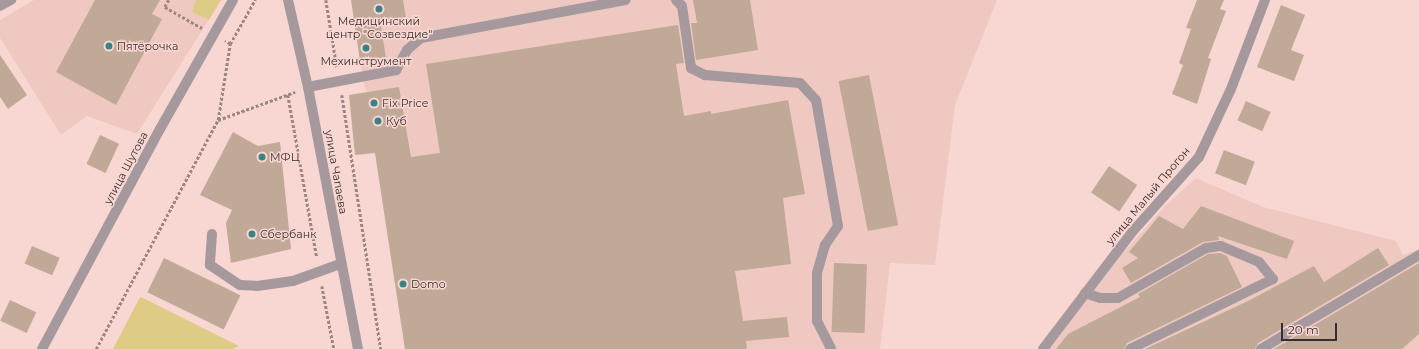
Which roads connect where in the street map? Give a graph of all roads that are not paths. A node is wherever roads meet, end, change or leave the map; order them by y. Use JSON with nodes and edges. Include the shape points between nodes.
{"nodes":[{"id":1,"x":12,"y":0,"type":"edge"},
{"id":2,"x":233,"y":0,"type":"edge"},
{"id":3,"x":288,"y":0,"type":"edge"},
{"id":4,"x":626,"y":0,"type":"edge"},
{"id":5,"x":676,"y":0,"type":"edge"},
{"id":6,"x":1265,"y":0,"type":"edge"},
{"id":7,"x":0,"y":6,"type":"edge"},
{"id":8,"x":308,"y":87,"type":"junction"},
{"id":9,"x":212,"y":234,"type":"dead end"},
{"id":10,"x":1419,"y":255,"type":"edge"},
{"id":11,"x":340,"y":264,"type":"junction"},
{"id":12,"x":1085,"y":293,"type":"junction"},
{"id":13,"x":42,"y":349,"type":"edge"},
{"id":14,"x":358,"y":349,"type":"edge"},
{"id":15,"x":831,"y":349,"type":"edge"},
{"id":16,"x":1043,"y":349,"type":"edge"},
{"id":17,"x":1130,"y":349,"type":"edge"},
{"id":18,"x":1261,"y":349,"type":"edge"}],
"edges":[{"from":1,"to":7,"type":"street"},
{"from":2,"to":13,"type":"street","name":"улица Шутова","via":[[160,129]]},
{"from":3,"to":8,"type":"street","name":"улица Чапаева"},
{"from":4,"to":8,"type":"street","via":[[421,38],[407,50],[396,70]]},
{"from":5,"to":15,"type":"street","via":[[682,6],[691,68],[705,75],[800,83],[816,100],[838,226],[825,245],[817,272],[817,321]]},
{"from":6,"to":12,"type":"street","name":"улица Малый Прогон","via":[[1231,89],[1199,157],[1133,231]]},
{"from":8,"to":11,"type":"street","name":"улица Чапаева"},
{"from":9,"to":11,"type":"street","via":[[210,265],[240,285],[257,286],[293,281]]},
{"from":10,"to":18,"type":"street"},
{"from":11,"to":14,"type":"street","name":"улица Чапаева"},
{"from":12,"to":16,"type":"street","name":"улица Малый Прогон"},
{"from":12,"to":17,"type":"street","via":[[1100,298],[1118,298],[1206,248],[1221,246],[1259,262],[1273,279]]}]}
